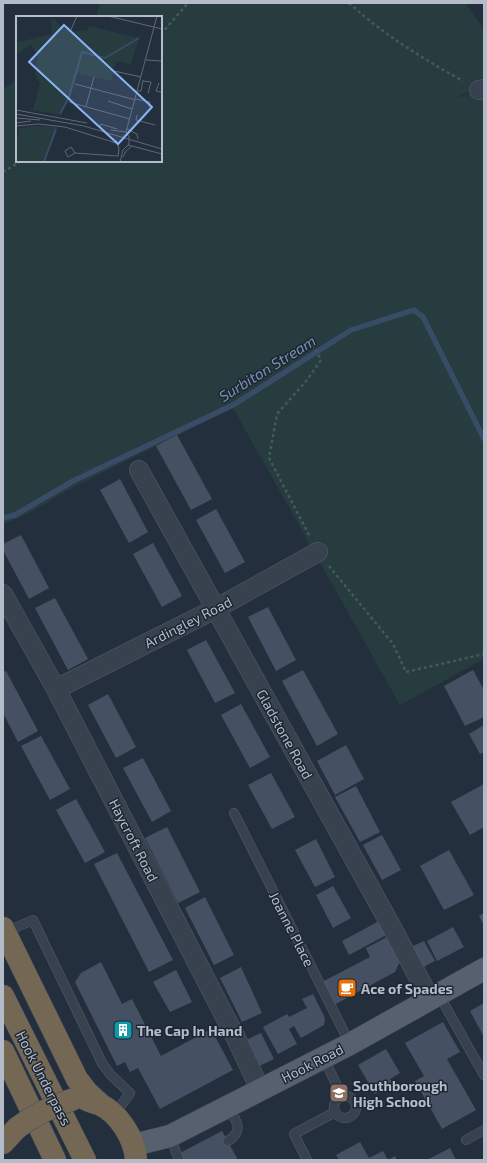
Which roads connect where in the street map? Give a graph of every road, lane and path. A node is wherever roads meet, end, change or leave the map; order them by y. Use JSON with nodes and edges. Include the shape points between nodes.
{"nodes":[{"id":1,"x":188,"y":3,"type":"edge"},
{"id":2,"x":349,"y":3,"type":"edge"},
{"id":3,"x":162,"y":33,"type":"edge"},
{"id":4,"x":482,"y":89,"type":"edge"},
{"id":5,"x":18,"y":162,"type":"edge"},
{"id":6,"x":3,"y":172,"type":"edge"},
{"id":7,"x":310,"y":339,"type":"dead end"},
{"id":8,"x":138,"y":470,"type":"dead end"},
{"id":9,"x":318,"y":552,"type":"junction"},
{"id":10,"x":3,"y":594,"type":"edge"},
{"id":11,"x":215,"y":609,"type":"junction"},
{"id":12,"x":484,"y":654,"type":"edge"},
{"id":13,"x":56,"y":689,"type":"junction"},
{"id":14,"x":234,"y":813,"type":"dead end"},
{"id":15,"x":4,"y":930,"type":"edge"},
{"id":16,"x":484,"y":969,"type":"edge"},
{"id":17,"x":3,"y":996,"type":"edge"},
{"id":18,"x":434,"y":997,"type":"junction"},
{"id":19,"x":350,"y":1044,"type":"junction"},
{"id":20,"x":3,"y":1051,"type":"edge"},
{"id":21,"x":323,"y":1057,"type":"junction"},
{"id":22,"x":484,"y":1076,"type":"edge"},
{"id":23,"x":260,"y":1089,"type":"junction"},
{"id":24,"x":342,"y":1096,"type":"junction"},
{"id":25,"x":228,"y":1105,"type":"junction"},
{"id":26,"x":107,"y":1110,"type":"junction"},
{"id":27,"x":335,"y":1112,"type":"junction"},
{"id":28,"x":484,"y":1130,"type":"edge"},
{"id":29,"x":10,"y":1136,"type":"edge"},
{"id":30,"x":170,"y":1136,"type":"junction"},
{"id":31,"x":466,"y":1140,"type":"dead end"},
{"id":32,"x":228,"y":1141,"type":"dead end"},
{"id":33,"x":135,"y":1152,"type":"edge"},
{"id":34,"x":55,"y":1160,"type":"edge"},
{"id":35,"x":85,"y":1160,"type":"edge"},
{"id":36,"x":179,"y":1160,"type":"edge"},
{"id":37,"x":307,"y":1160,"type":"edge"}],
"edges":[{"from":1,"to":3,"type":"path"},
{"from":2,"to":4,"type":"path","via":[[414,53]]},
{"from":5,"to":6,"type":"path"},
{"from":7,"to":9,"type":"path","via":[[321,360],[277,414],[269,458]]},
{"from":8,"to":11,"type":"street","name":"Gladstone Road"},
{"from":9,"to":11,"type":"street","name":"Ardingley Road"},
{"from":9,"to":12,"type":"path","via":[[393,644],[406,672]]},
{"from":10,"to":13,"type":"street","name":"Haycroft Road"},
{"from":11,"to":13,"type":"street","name":"Ardingley Road"},
{"from":11,"to":18,"type":"street","name":"Gladstone Road","via":[[390,924]]},
{"from":13,"to":23,"type":"street","name":"Haycroft Road"},
{"from":14,"to":19,"type":"lane","name":"Joanne Place"},
{"from":15,"to":26,"type":"highway","via":[[78,1079],[86,1092]]},
{"from":15,"to":26,"type":"lane","via":[[33,920],[102,1063],[130,1093]]},
{"from":16,"to":18,"type":"main road","name":"Hook Road"},
{"from":17,"to":35,"type":"highway","name":"Hook Underpass"},
{"from":18,"to":19,"type":"main road","name":"Hook Road"},
{"from":18,"to":22,"type":"lane"},
{"from":19,"to":21,"type":"main road","name":"Hook Road"},
{"from":20,"to":34,"type":"highway","name":"Hook Underpass"},
{"from":21,"to":23,"type":"main road","name":"Hook Road"},
{"from":21,"to":24,"type":"lane"},
{"from":23,"to":25,"type":"main road","name":"Hook Road"},
{"from":24,"to":27,"type":"lane","via":[[335,1102]]},
{"from":24,"to":27,"type":"lane","via":[[352,1099],[354,1113],[344,1118]]},
{"from":25,"to":30,"type":"main road","name":"Hook Road"},
{"from":25,"to":32,"type":"lane","via":[[238,1127],[238,1132]]},
{"from":26,"to":29,"type":"highway","bridge":true,"via":[[85,1100],[74,1099],[28,1119]]},
{"from":26,"to":33,"type":"highway","via":[[127,1132]]},
{"from":27,"to":37,"type":"lane","via":[[294,1134]]},
{"from":28,"to":31,"type":"lane"},
{"from":30,"to":33,"type":"main road","name":"Hook Road"},
{"from":30,"to":36,"type":"lane"}]}
